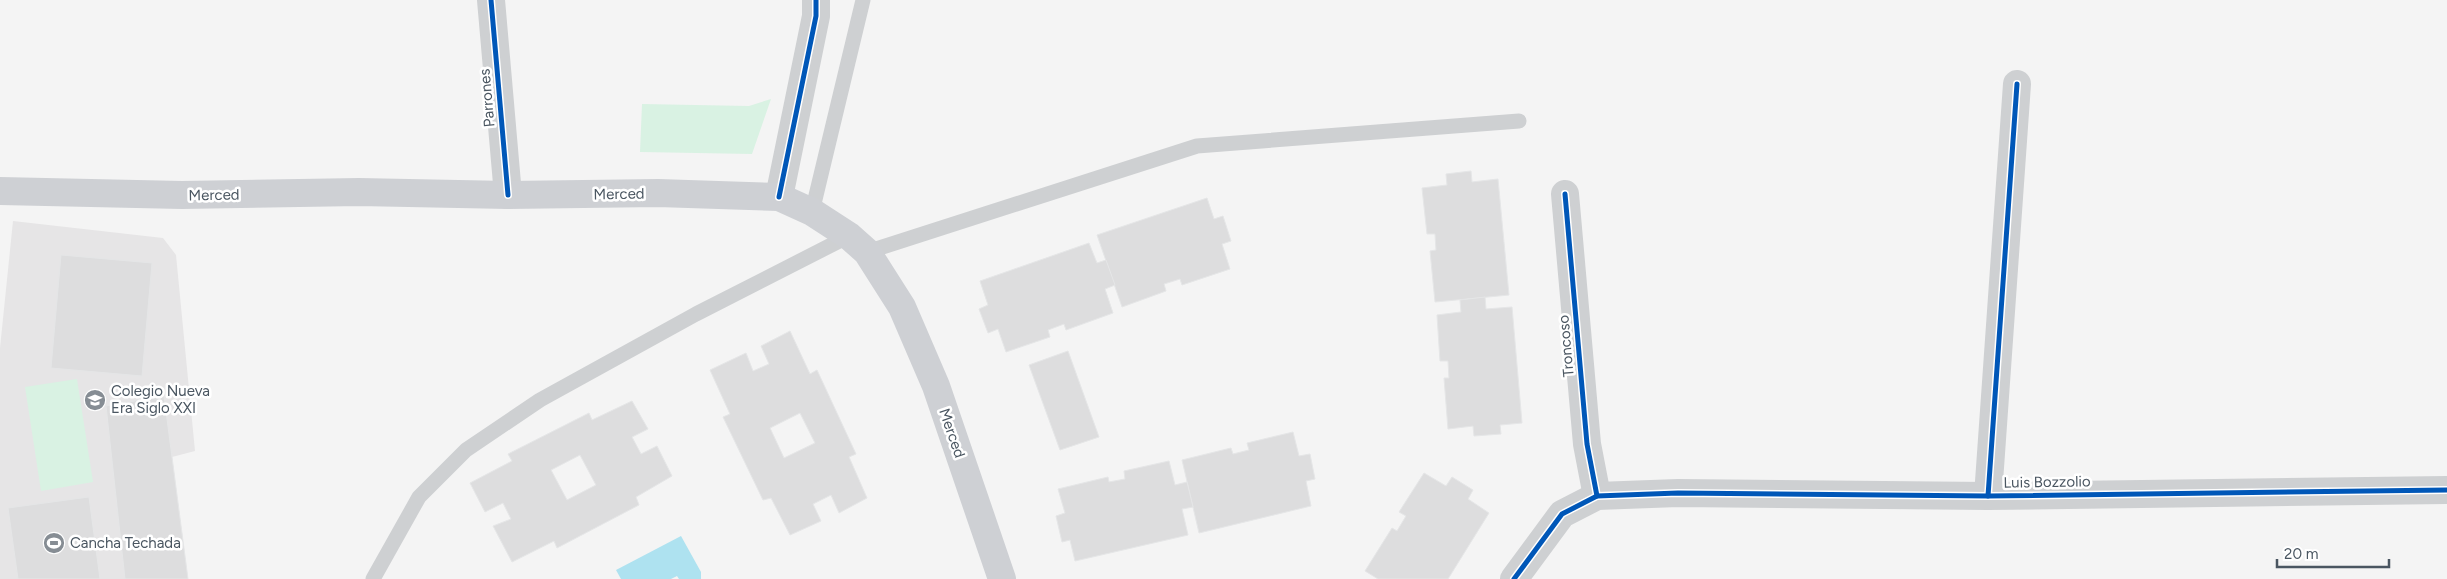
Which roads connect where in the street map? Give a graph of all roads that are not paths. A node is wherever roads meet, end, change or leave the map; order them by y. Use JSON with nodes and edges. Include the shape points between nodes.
{"nodes":[{"id":1,"x":491,"y":0,"type":"edge"},
{"id":2,"x":816,"y":0,"type":"edge"},
{"id":3,"x":863,"y":0,"type":"edge"},
{"id":4,"x":2017,"y":84,"type":"dead end"},
{"id":5,"x":1519,"y":121,"type":"dead end"},
{"id":6,"x":0,"y":191,"type":"edge"},
{"id":7,"x":1565,"y":194,"type":"dead end"},
{"id":8,"x":508,"y":195,"type":"junction"},
{"id":9,"x":779,"y":197,"type":"junction"},
{"id":10,"x":812,"y":212,"type":"junction"},
{"id":11,"x":858,"y":244,"type":"junction"},
{"id":12,"x":2447,"y":490,"type":"edge"},
{"id":13,"x":1597,"y":496,"type":"junction"},
{"id":14,"x":1988,"y":496,"type":"junction"},
{"id":15,"x":373,"y":579,"type":"edge"},
{"id":16,"x":1002,"y":579,"type":"edge"},
{"id":17,"x":1514,"y":579,"type":"edge"}],
"edges":[{"from":1,"to":8,"type":"street","name":"Parrones"},
{"from":2,"to":9,"type":"street","via":[[816,16]]},
{"from":3,"to":10,"type":"lane"},
{"from":4,"to":14,"type":"street"},
{"from":5,"to":11,"type":"lane","via":[[1197,146]]},
{"from":6,"to":8,"type":"main road","name":"Merced","via":[[182,195],[359,192]]},
{"from":7,"to":13,"type":"street","name":"Troncoso","via":[[1587,444]]},
{"from":8,"to":9,"type":"main road","name":"Merced","via":[[658,193]]},
{"from":9,"to":10,"type":"main road","name":"Merced"},
{"from":10,"to":11,"type":"main road","name":"Merced"},
{"from":11,"to":15,"type":"lane","via":[[696,314],[540,400],[466,450],[419,497]]},
{"from":11,"to":16,"type":"main road","name":"Merced","via":[[902,308],[936,386]]},
{"from":12,"to":14,"type":"street","name":"Luis Bozzolio"},
{"from":13,"to":14,"type":"street","name":"Luis Bozzolio"},
{"from":13,"to":17,"type":"street","name":"Luis Bozzolio","via":[[1562,514]]}]}
